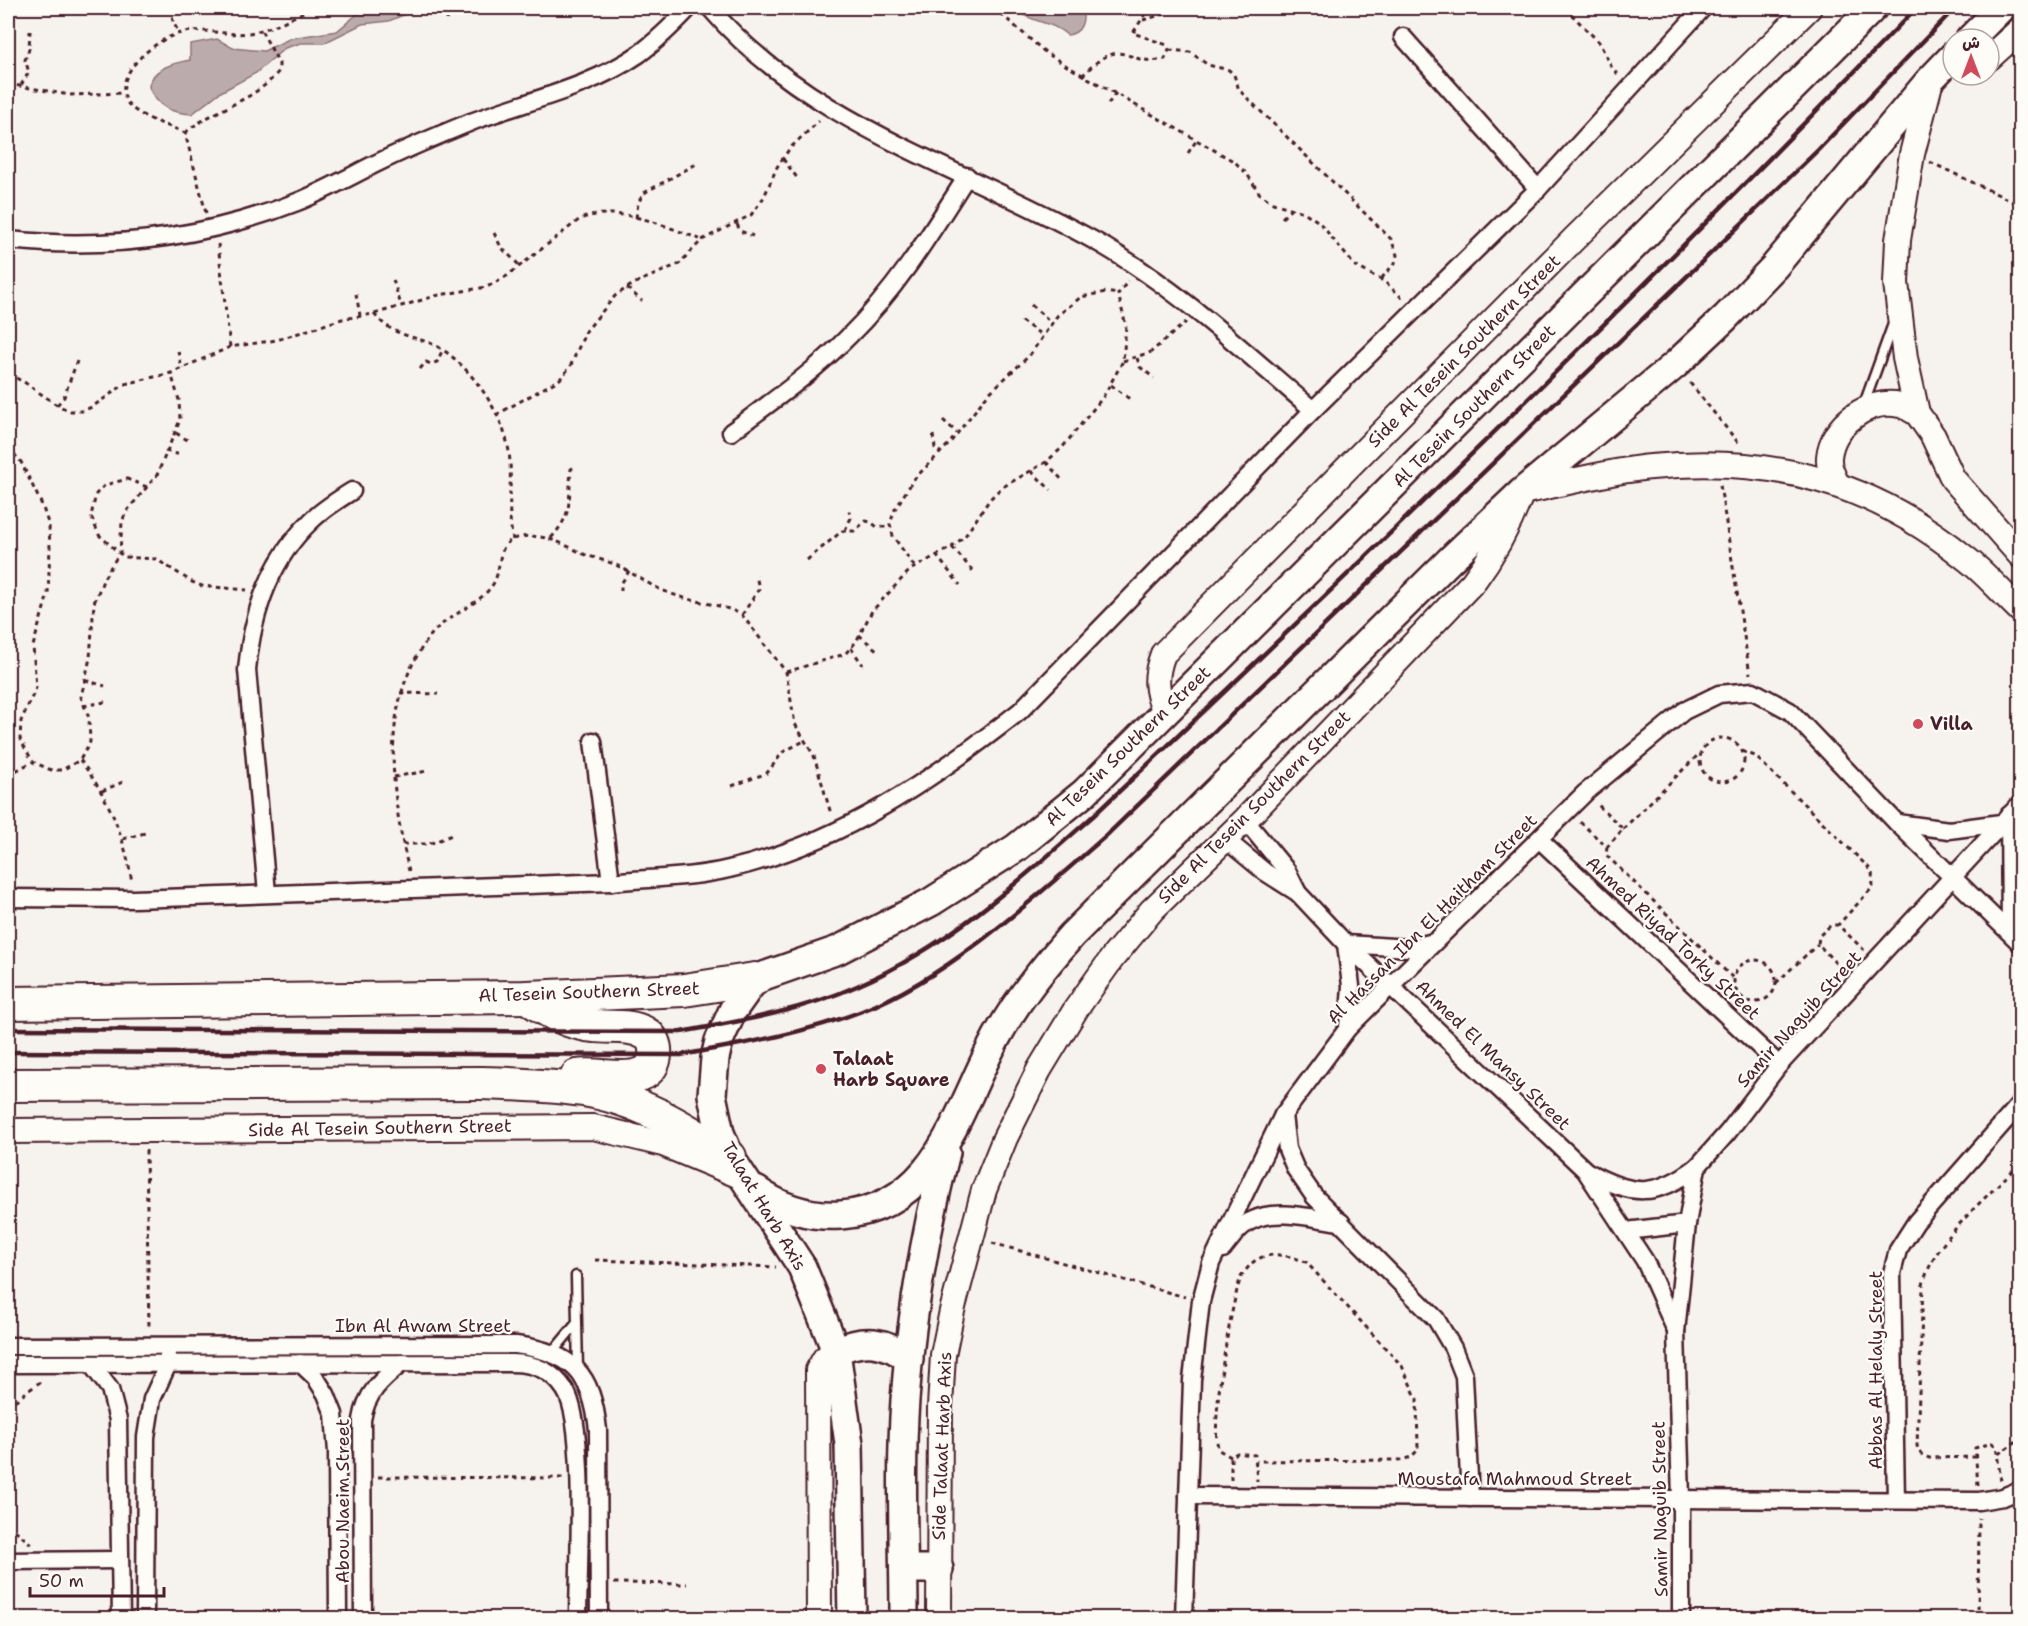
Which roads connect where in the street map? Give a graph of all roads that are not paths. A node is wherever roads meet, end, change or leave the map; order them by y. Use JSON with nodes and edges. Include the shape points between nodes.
{"nodes":[{"id":1,"x":689,"y":8,"type":"edge"},
{"id":2,"x":710,"y":8,"type":"edge"},
{"id":3,"x":1703,"y":8,"type":"edge"},
{"id":4,"x":1809,"y":8,"type":"edge"},
{"id":5,"x":1873,"y":8,"type":"edge"},
{"id":6,"x":2001,"y":8,"type":"edge"},
{"id":7,"x":1982,"y":27,"type":"edge"},
{"id":8,"x":2020,"y":30,"type":"edge"},
{"id":9,"x":1403,"y":37,"type":"dead end"},
{"id":10,"x":2001,"y":47,"type":"edge"},
{"id":11,"x":1941,"y":77,"type":"edge"},
{"id":12,"x":967,"y":176,"type":"junction"},
{"id":13,"x":1538,"y":189,"type":"junction"},
{"id":14,"x":8,"y":240,"type":"edge"},
{"id":15,"x":1899,"y":306,"type":"junction"},
{"id":16,"x":1313,"y":410,"type":"junction"},
{"id":17,"x":1862,"y":411,"type":"junction"},
{"id":18,"x":1917,"y":413,"type":"junction"},
{"id":19,"x":731,"y":432,"type":"dead end"},
{"id":20,"x":1837,"y":484,"type":"junction"},
{"id":21,"x":352,"y":491,"type":"dead end"},
{"id":22,"x":1522,"y":492,"type":"junction"},
{"id":23,"x":2020,"y":555,"type":"edge"},
{"id":24,"x":2020,"y":610,"type":"edge"},
{"id":25,"x":1165,"y":711,"type":"junction"},
{"id":26,"x":593,"y":741,"type":"dead end"},
{"id":27,"x":2010,"y":814,"type":"edge"},
{"id":28,"x":1245,"y":820,"type":"junction"},
{"id":29,"x":1897,"y":823,"type":"junction"},
{"id":30,"x":1225,"y":839,"type":"junction"},
{"id":31,"x":1540,"y":840,"type":"junction"},
{"id":32,"x":1953,"y":876,"type":"junction"},
{"id":33,"x":610,"y":882,"type":"junction"},
{"id":34,"x":1298,"y":892,"type":"junction"},
{"id":35,"x":267,"y":893,"type":"junction"},
{"id":36,"x":8,"y":898,"type":"edge"},
{"id":37,"x":2015,"y":937,"type":"edge"},
{"id":38,"x":1434,"y":942,"type":"junction"},
{"id":39,"x":1346,"y":944,"type":"junction"},
{"id":40,"x":755,"y":979,"type":"junction"},
{"id":41,"x":1392,"y":986,"type":"junction"},
{"id":42,"x":527,"y":997,"type":"junction"},
{"id":43,"x":8,"y":1003,"type":"edge"},
{"id":44,"x":1348,"y":1028,"type":"junction"},
{"id":45,"x":1779,"y":1065,"type":"junction"},
{"id":46,"x":8,"y":1085,"type":"edge"},
{"id":47,"x":551,"y":1086,"type":"junction"},
{"id":48,"x":2020,"y":1104,"type":"edge"},
{"id":49,"x":1283,"y":1115,"type":"junction"},
{"id":50,"x":8,"y":1131,"type":"edge"},
{"id":51,"x":951,"y":1132,"type":"junction"},
{"id":52,"x":1005,"y":1138,"type":"joint"},
{"id":53,"x":1697,"y":1167,"type":"junction"},
{"id":54,"x":1585,"y":1170,"type":"junction"},
{"id":55,"x":741,"y":1173,"type":"junction"},
{"id":56,"x":1341,"y":1222,"type":"junction"},
{"id":57,"x":1687,"y":1224,"type":"junction"},
{"id":58,"x":1626,"y":1231,"type":"junction"},
{"id":59,"x":1211,"y":1263,"type":"junction"},
{"id":60,"x":576,"y":1276,"type":"dead end"},
{"id":61,"x":576,"y":1324,"type":"junction"},
{"id":62,"x":1676,"y":1332,"type":"junction"},
{"id":63,"x":8,"y":1346,"type":"edge"},
{"id":64,"x":168,"y":1346,"type":"junction"},
{"id":65,"x":836,"y":1351,"type":"junction"},
{"id":66,"x":552,"y":1353,"type":"junction"},
{"id":67,"x":909,"y":1359,"type":"junction"},
{"id":68,"x":300,"y":1363,"type":"junction"},
{"id":69,"x":402,"y":1363,"type":"junction"},
{"id":70,"x":8,"y":1364,"type":"edge"},
{"id":71,"x":91,"y":1364,"type":"junction"},
{"id":72,"x":168,"y":1364,"type":"junction"},
{"id":73,"x":578,"y":1370,"type":"junction"},
{"id":74,"x":2020,"y":1490,"type":"edge"},
{"id":75,"x":1188,"y":1496,"type":"junction"},
{"id":76,"x":1470,"y":1498,"type":"junction"},
{"id":77,"x":1681,"y":1498,"type":"junction"},
{"id":78,"x":1896,"y":1500,"type":"junction"},
{"id":79,"x":120,"y":1560,"type":"junction"},
{"id":80,"x":8,"y":1561,"type":"edge"},
{"id":81,"x":904,"y":1569,"type":"junction"},
{"id":82,"x":939,"y":1569,"type":"junction"},
{"id":83,"x":578,"y":1571,"type":"junction"},
{"id":84,"x":598,"y":1577,"type":"junction"},
{"id":85,"x":121,"y":1618,"type":"edge"},
{"id":86,"x":145,"y":1618,"type":"edge"},
{"id":87,"x":338,"y":1618,"type":"edge"},
{"id":88,"x":363,"y":1618,"type":"edge"},
{"id":89,"x":578,"y":1618,"type":"edge"},
{"id":90,"x":599,"y":1618,"type":"edge"},
{"id":91,"x":819,"y":1618,"type":"edge"},
{"id":92,"x":852,"y":1618,"type":"edge"},
{"id":93,"x":904,"y":1618,"type":"edge"},
{"id":94,"x":939,"y":1618,"type":"edge"},
{"id":95,"x":1185,"y":1618,"type":"edge"},
{"id":96,"x":1681,"y":1618,"type":"edge"}],
"edges":[{"from":1,"to":14,"type":"street","via":[[667,32],[605,73],[424,142],[299,201],[213,229],[132,241],[80,244]]},
{"from":2,"to":12,"type":"street","via":[[754,54],[804,93]]},
{"from":3,"to":13,"type":"street"},
{"from":4,"to":25,"type":"street","name":"Side Al Tesein Southern Street","via":[[1163,654],[1156,684]]},
{"from":5,"to":25,"type":"main road","name":"Al Tesein Southern Street"},
{"from":6,"to":7,"type":"main road"},
{"from":8,"to":10,"type":"street"},
{"from":9,"to":13,"type":"street"},
{"from":11,"to":15,"type":"street","via":[[1912,154],[1898,240]]},
{"from":11,"to":22,"type":"main road","via":[[1774,267],[1675,365]]},
{"from":12,"to":16,"type":"street","via":[[1058,220],[1138,267]]},
{"from":12,"to":19,"type":"street","via":[[908,268],[879,304],[814,368]]},
{"from":13,"to":16,"type":"street"},
{"from":15,"to":17,"type":"lane"},
{"from":15,"to":18,"type":"street"},
{"from":16,"to":33,"type":"street","via":[[1020,711],[909,793],[855,824],[792,850],[728,869]]},
{"from":17,"to":18,"type":"street","via":[[1880,405],[1900,405]]},
{"from":17,"to":20,"type":"street","via":[[1845,423],[1834,439],[1829,458]]},
{"from":18,"to":23,"type":"street","via":[[1933,436],[1953,479]]},
{"from":20,"to":22,"type":"street","via":[[1797,472],[1717,463],[1648,467]]},
{"from":20,"to":24,"type":"street","via":[[1931,533],[1970,560]]},
{"from":21,"to":35,"type":"street","via":[[311,520],[292,542],[263,593],[249,644],[247,670]]},
{"from":22,"to":28,"type":"street","name":"Side Al Tesein Southern Street","via":[[1509,526],[1473,582]]},
{"from":22,"to":51,"type":"main road","via":[[1411,597],[1065,944],[1037,976],[1000,1030]]},
{"from":25,"to":40,"type":"main road","name":"Al Tesein Southern Street","via":[[1084,793],[983,871],[905,917],[838,950]]},
{"from":26,"to":33,"type":"street"},
{"from":27,"to":29,"type":"street","via":[[1949,830]]},
{"from":27,"to":32,"type":"street","name":"Samir Naguib Street"},
{"from":27,"to":37,"type":"street"},
{"from":28,"to":30,"type":"street","name":"Side Al Tesein Southern Street"},
{"from":28,"to":34,"type":"street","name":"Ahmed El Mansy Street","via":[[1287,871]]},
{"from":29,"to":31,"type":"street","name":"Al Hassan Ibn El Haitham Street","via":[[1790,711],[1753,691],[1719,694],[1684,711],[1585,793]]},
{"from":29,"to":32,"type":"street"},
{"from":30,"to":34,"type":"street","name":"Ahmed El Mansy Street","via":[[1265,872]]},
{"from":30,"to":52,"type":"street","name":"Side Al Tesein Southern Street","via":[[1152,910],[1113,957],[1039,1070]]},
{"from":31,"to":38,"type":"street","name":"Al Hassan Ibn El Haitham Street"},
{"from":31,"to":45,"type":"street","name":"Ahmed Riyad Torky Street"},
{"from":32,"to":37,"type":"street"},
{"from":32,"to":45,"type":"street","name":"Samir Naguib Street"},
{"from":33,"to":35,"type":"street"},
{"from":34,"to":39,"type":"street","name":"Ahmed El Mansy Street"},
{"from":35,"to":36,"type":"street","via":[[134,899]]},
{"from":38,"to":39,"type":"street","via":[[1409,948]]},
{"from":38,"to":41,"type":"street","name":"Al Hassan Ibn El Haitham Street"},
{"from":39,"to":41,"type":"street","name":"Ahmed El Mansy Street"},
{"from":39,"to":44,"type":"street","via":[[1352,986]]},
{"from":40,"to":42,"type":"highway","name":"Al Tesein Southern Street","via":[[684,990]]},
{"from":40,"to":55,"type":"main road","name":"Talaat Harb Axis","via":[[725,1025],[715,1058],[712,1095],[715,1114]]},
{"from":41,"to":44,"type":"street","name":"Al Hassan Ibn El Haitham Street"},
{"from":41,"to":54,"type":"street","name":"Ahmed El Mansy Street"},
{"from":42,"to":43,"type":"highway","name":"Al Tesein Southern Street"},
{"from":42,"to":47,"type":"highway","via":[[558,1017],[576,1023],[634,1028],[648,1034],[656,1048],[653,1063],[643,1074],[583,1075]]},
{"from":44,"to":49,"type":"street","name":"Al Hassan Ibn El Haitham Street"},
{"from":45,"to":53,"type":"street","name":"Samir Naguib Street"},
{"from":46,"to":47,"type":"highway"},
{"from":47,"to":55,"type":"highway","via":[[585,1090],[648,1110]]},
{"from":48,"to":78,"type":"street","name":"Abbas Al Helaly Street","via":[[1916,1222],[1898,1250],[1892,1273]]},
{"from":49,"to":56,"type":"street","via":[[1287,1149],[1296,1170],[1314,1196]]},
{"from":49,"to":59,"type":"street","name":"Al Hassan Ibn El Haitham Street"},
{"from":50,"to":55,"type":"street","name":"Side Al Tesein Southern Street","via":[[593,1127],[651,1140]]},
{"from":51,"to":55,"type":"main road","via":[[940,1153],[915,1183],[867,1210],[813,1214],[777,1203]]},
{"from":51,"to":67,"type":"main road","via":[[924,1251]]},
{"from":52,"to":82,"type":"street","name":"Side Talaat Harb Axis","via":[[984,1190],[943,1355]]},
{"from":53,"to":54,"type":"street","name":"Ahmed El Mansy Street","via":[[1675,1184],[1652,1190],[1616,1187]]},
{"from":53,"to":57,"type":"street","name":"Samir Naguib Street"},
{"from":54,"to":58,"type":"street","name":"Ahmed El Mansy Street"},
{"from":55,"to":65,"type":"main road","name":"Talaat Harb Axis","via":[[802,1268]]},
{"from":56,"to":59,"type":"street","via":[[1296,1216],[1253,1219],[1240,1228]]},
{"from":56,"to":76,"type":"street","via":[[1436,1319],[1453,1348],[1464,1376]]},
{"from":57,"to":58,"type":"street"},
{"from":57,"to":62,"type":"street","name":"Samir Naguib Street"},
{"from":58,"to":62,"type":"street","name":"Ahmed El Mansy Street","via":[[1645,1262]]},
{"from":59,"to":75,"type":"street","name":"Al Hassan Ibn El Haitham Street","via":[[1201,1301],[1192,1380]]},
{"from":60,"to":61,"type":"lane"},
{"from":61,"to":66,"type":"lane"},
{"from":61,"to":73,"type":"lane"},
{"from":62,"to":77,"type":"street","name":"Samir Naguib Street"},
{"from":63,"to":64,"type":"street","name":"Ibn Al Awam Street"},
{"from":64,"to":66,"type":"street","name":"Ibn Al Awam Street","via":[[516,1345]]},
{"from":64,"to":72,"type":"street"},
{"from":65,"to":67,"type":"main road","via":[[866,1341],[882,1343]]},
{"from":65,"to":91,"type":"street","via":[[825,1358],[818,1370]]},
{"from":65,"to":92,"type":"main road","name":"Talaat Harb Axis","via":[[849,1444]]},
{"from":66,"to":73,"type":"street","name":"Ibn Al Awam Street"},
{"from":67,"to":81,"type":"main road","via":[[904,1433]]},
{"from":68,"to":69,"type":"street","name":"Ibn Al Awam Street"},
{"from":68,"to":72,"type":"street","name":"Ibn Al Awam Street"},
{"from":68,"to":87,"type":"street","name":"Abou Naeim Street","via":[[315,1377],[334,1414]]},
{"from":69,"to":83,"type":"street","name":"Ibn Al Awam Street","via":[[527,1363],[556,1378],[573,1407]]},
{"from":69,"to":88,"type":"street","name":"Abou Naeim Street","via":[[377,1383],[364,1408]]},
{"from":70,"to":71,"type":"street","name":"Ibn Al Awam Street"},
{"from":71,"to":72,"type":"street","name":"Ibn Al Awam Street"},
{"from":71,"to":79,"type":"street","via":[[102,1376],[115,1404],[119,1433]]},
{"from":72,"to":86,"type":"street","via":[[152,1400],[146,1437]]},
{"from":73,"to":84,"type":"street","name":"Ibn Al Awam Street","via":[[591,1389],[597,1421]]},
{"from":74,"to":78,"type":"street","name":"Moustafa Mahmoud Street","via":[[1979,1501]]},
{"from":75,"to":76,"type":"street","name":"Moustafa Mahmoud Street"},
{"from":75,"to":95,"type":"street","name":"Al Hassan Ibn El Haitham Street"},
{"from":76,"to":77,"type":"street","name":"Moustafa Mahmoud Street"},
{"from":77,"to":78,"type":"street","name":"Moustafa Mahmoud Street"},
{"from":77,"to":96,"type":"street","name":"Samir Naguib Street"},
{"from":79,"to":80,"type":"street"},
{"from":79,"to":85,"type":"street"},
{"from":81,"to":82,"type":"main road"},
{"from":81,"to":93,"type":"main road"},
{"from":82,"to":94,"type":"street","name":"Side Talaat Harb Axis"},
{"from":83,"to":84,"type":"street"},
{"from":83,"to":89,"type":"street","name":"Ibn Al Awam Street"},
{"from":84,"to":90,"type":"street","name":"Ibn Al Awam Street"}]}
